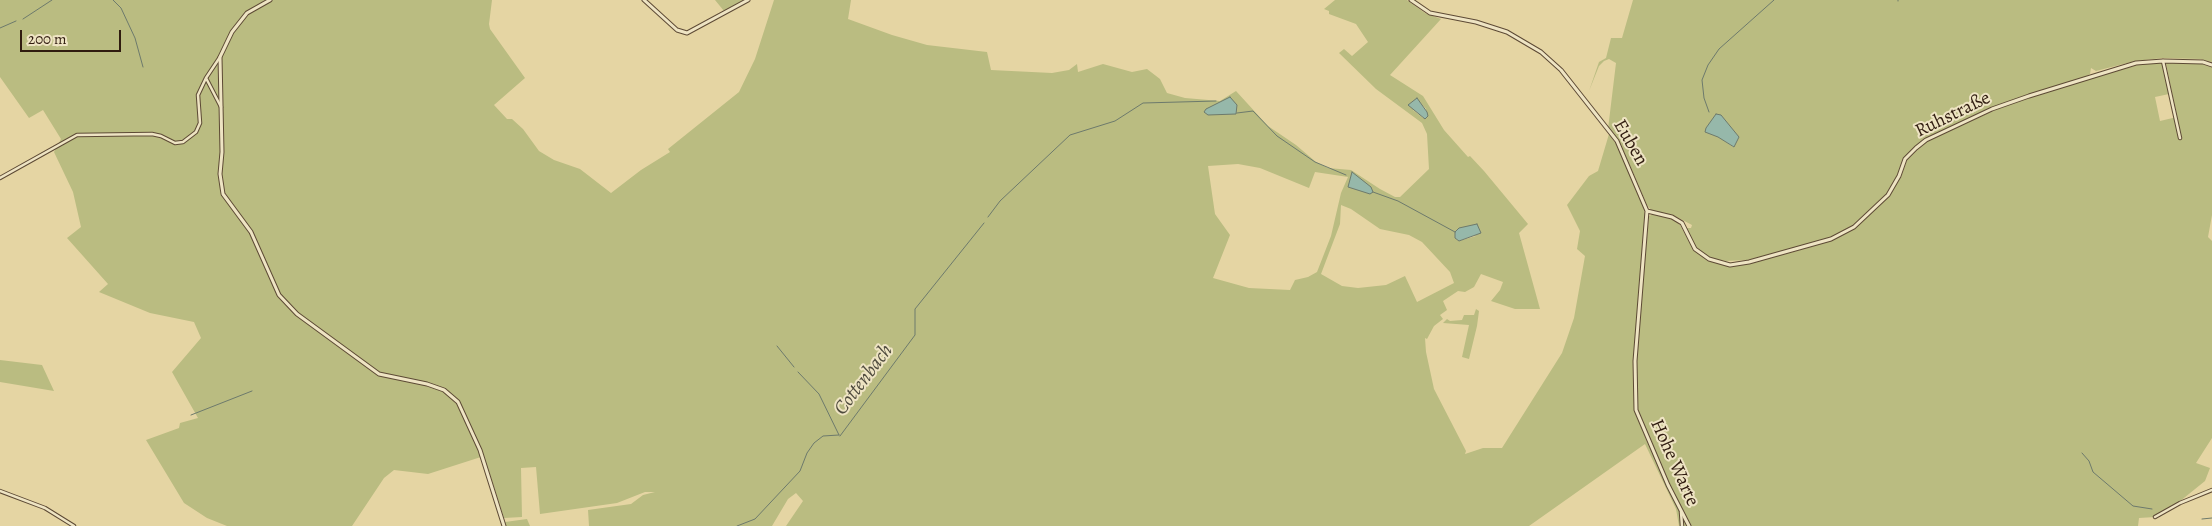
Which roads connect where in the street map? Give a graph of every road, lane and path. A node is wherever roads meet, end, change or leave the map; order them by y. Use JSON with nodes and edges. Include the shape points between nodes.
{"nodes":[{"id":1,"x":270,"y":0,"type":"edge"},
{"id":2,"x":644,"y":0,"type":"edge"},
{"id":3,"x":748,"y":0,"type":"edge"},
{"id":4,"x":1411,"y":0,"type":"edge"},
{"id":5,"x":220,"y":57,"type":"junction"},
{"id":6,"x":2163,"y":61,"type":"junction"},
{"id":7,"x":2212,"y":66,"type":"edge"},
{"id":8,"x":206,"y":78,"type":"junction"},
{"id":9,"x":221,"y":108,"type":"junction"},
{"id":10,"x":2180,"y":138,"type":"dead end"},
{"id":11,"x":0,"y":178,"type":"edge"},
{"id":12,"x":1647,"y":211,"type":"junction"},
{"id":13,"x":1636,"y":410,"type":"joint"},
{"id":14,"x":2212,"y":490,"type":"edge"},
{"id":15,"x":0,"y":491,"type":"edge"},
{"id":16,"x":1680,"y":512,"type":"junction"},
{"id":17,"x":2155,"y":517,"type":"dead end"},
{"id":18,"x":74,"y":526,"type":"edge"},
{"id":19,"x":504,"y":526,"type":"edge"},
{"id":20,"x":1682,"y":526,"type":"edge"},
{"id":21,"x":1689,"y":526,"type":"edge"}],
"edges":[{"from":1,"to":5,"type":"street","via":[[246,13]]},
{"from":2,"to":3,"type":"street","via":[[678,30],[686,33]]},
{"from":4,"to":12,"type":"street","name":"Euben","via":[[1430,12],[1507,32],[1528,42],[1551,60],[1617,141]]},
{"from":5,"to":8,"type":"street"},
{"from":5,"to":9,"type":"street"},
{"from":6,"to":7,"type":"street","name":"Ruhstraße","via":[[2203,62]]},
{"from":6,"to":10,"type":"street"},
{"from":6,"to":12,"type":"street","name":"Ruhstraße","via":[[2136,63],[2029,96],[1992,109],[1926,140],[1905,159],[1900,176],[1888,194],[1854,227],[1831,239],[1797,250],[1730,265],[1709,259],[1695,249],[1682,223],[1672,216]]},
{"from":8,"to":9,"type":"street"},
{"from":8,"to":11,"type":"street","via":[[198,95],[200,123],[196,132],[183,142],[175,143],[152,134],[77,135]]},
{"from":9,"to":19,"type":"street","via":[[220,174],[223,194],[251,232],[279,296],[297,314],[379,374],[444,390],[458,402],[480,450]]},
{"from":12,"to":13,"type":"street","name":"Euben","via":[[1635,361]]},
{"from":13,"to":16,"type":"street","name":"Hohe Warte"},
{"from":14,"to":17,"type":"street"},
{"from":15,"to":18,"type":"street","via":[[45,508]]},
{"from":16,"to":20,"type":"street"},
{"from":16,"to":21,"type":"street","name":"Hohe Warte"}]}
